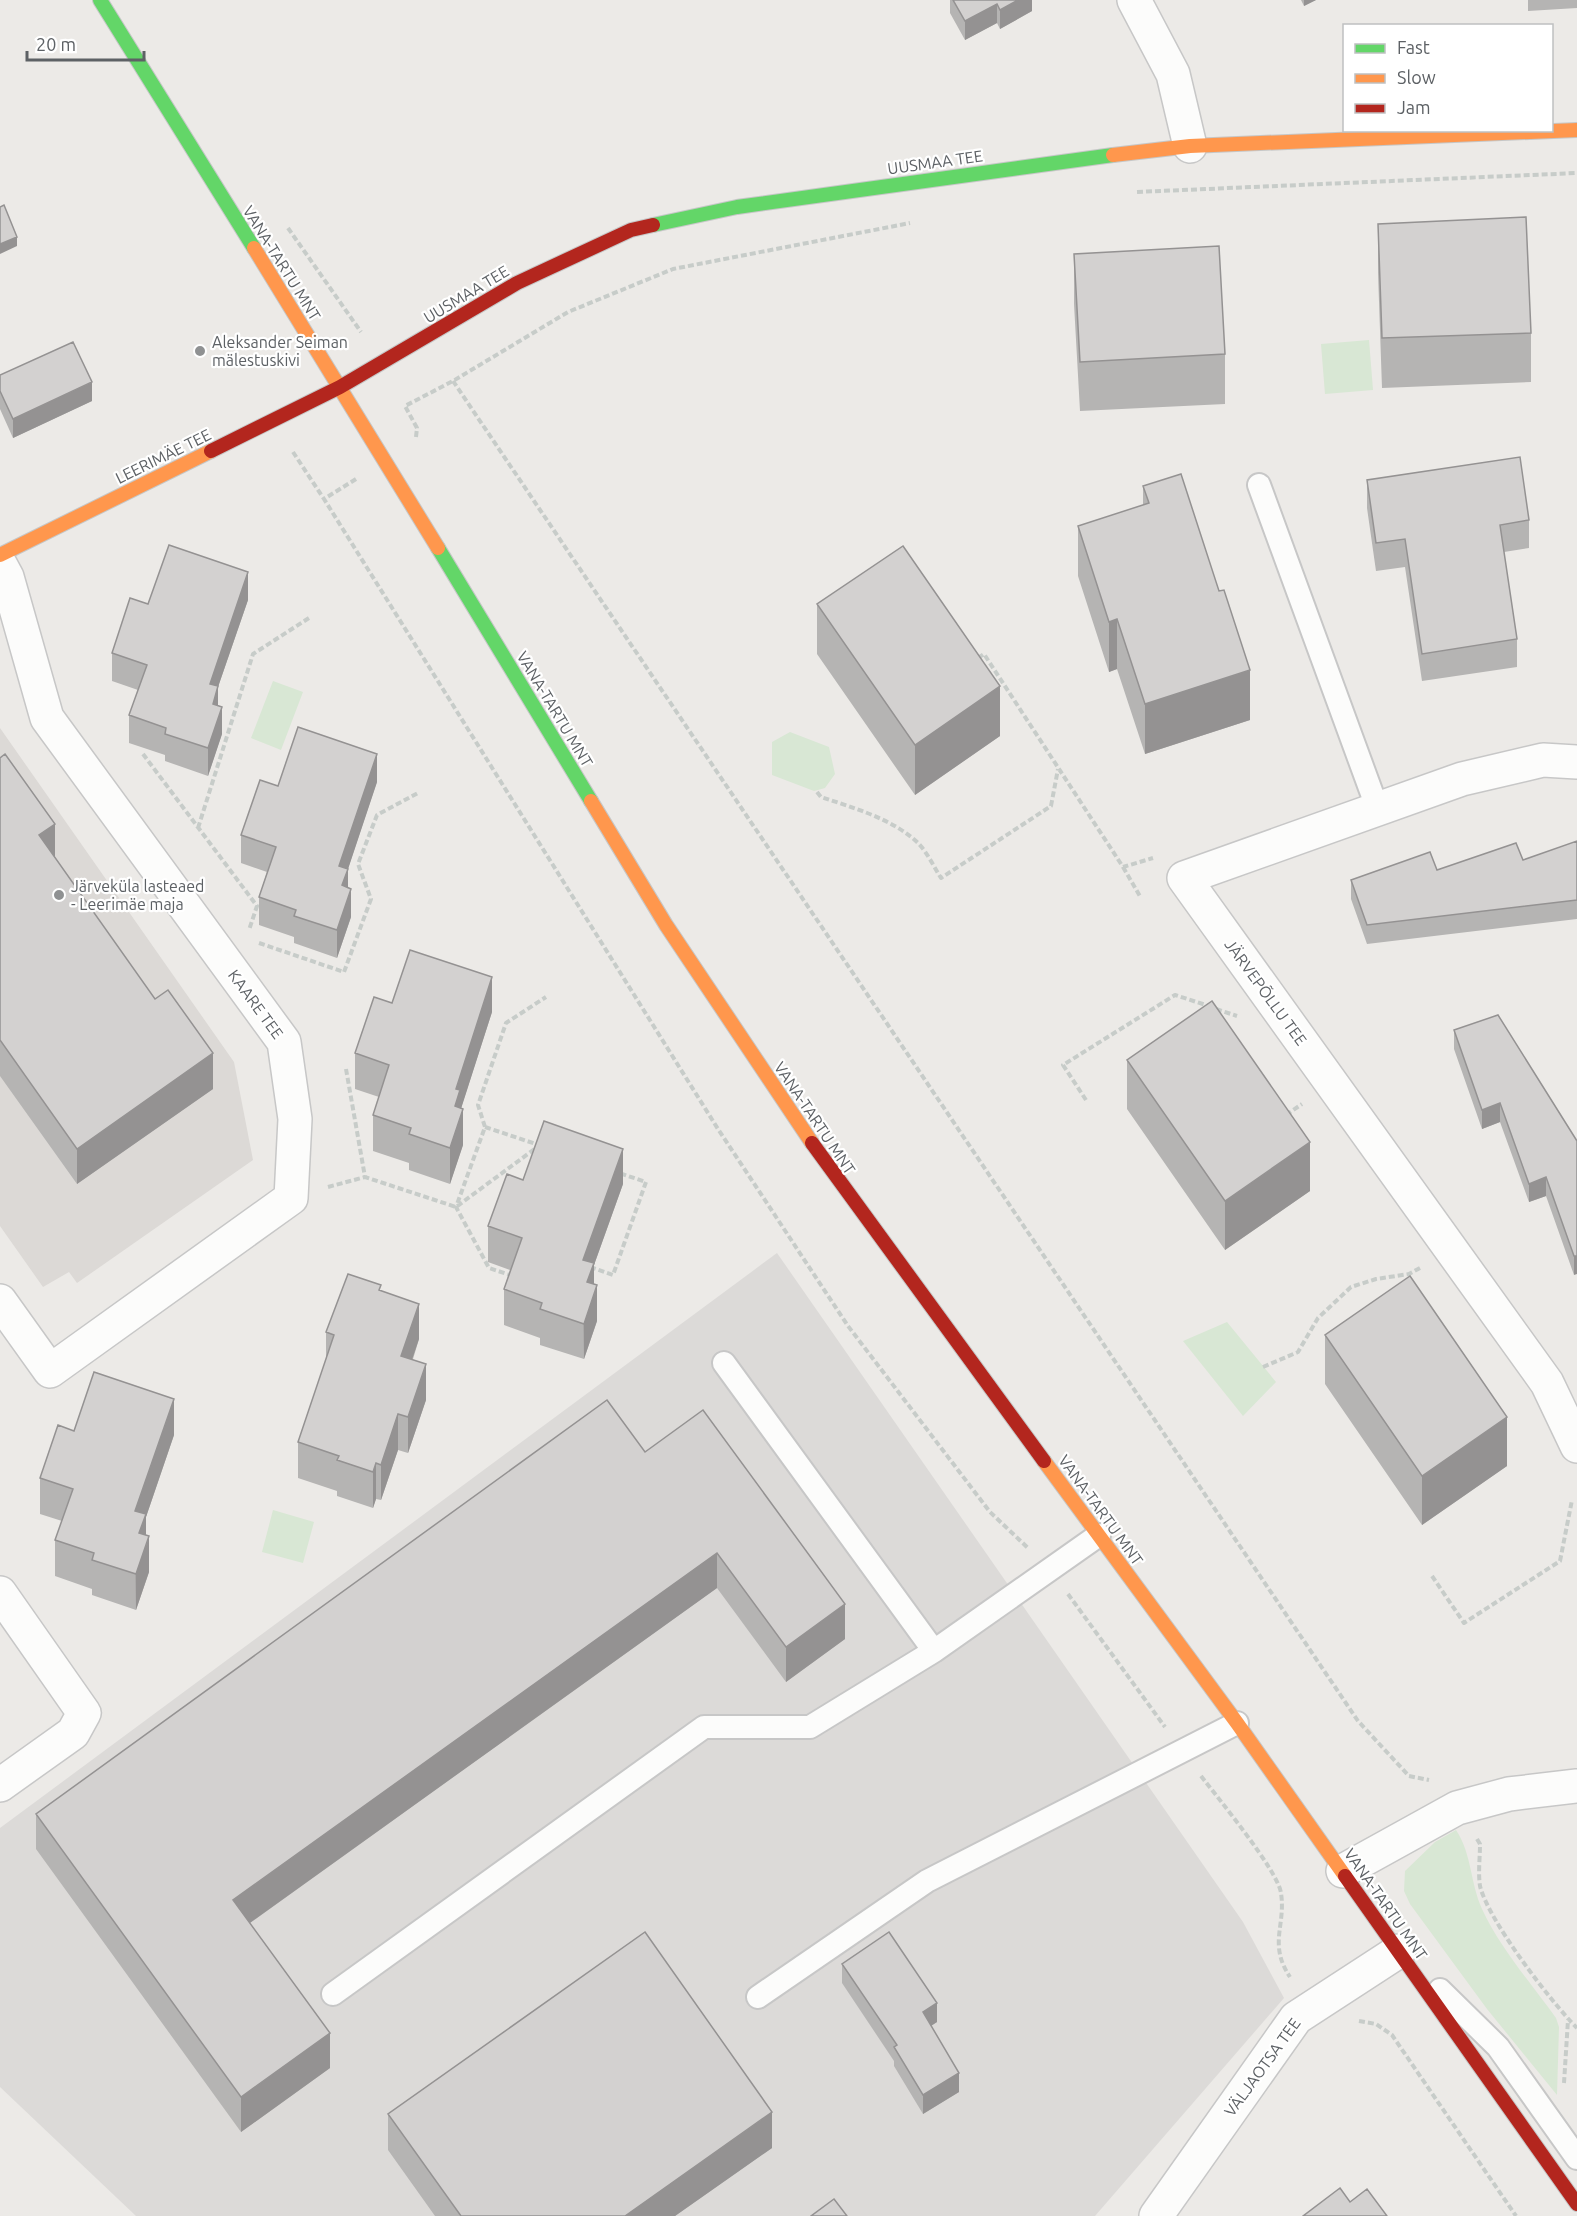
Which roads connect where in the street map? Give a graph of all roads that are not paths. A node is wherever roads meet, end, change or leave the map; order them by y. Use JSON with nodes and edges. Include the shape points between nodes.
{"nodes":[{"id":1,"x":100,"y":0,"type":"edge"},
{"id":2,"x":1134,"y":0,"type":"edge"},
{"id":3,"x":1577,"y":130,"type":"edge"},
{"id":4,"x":1553,"y":131,"type":"edge"},
{"id":5,"x":1529,"y":132,"type":"edge"},
{"id":6,"x":1190,"y":146,"type":"junction"},
{"id":7,"x":340,"y":387,"type":"junction"},
{"id":8,"x":1259,"y":485,"type":"dead end"},
{"id":9,"x":0,"y":555,"type":"edge"},
{"id":10,"x":0,"y":564,"type":"edge"},
{"id":11,"x":1577,"y":762,"type":"edge"},
{"id":12,"x":1378,"y":810,"type":"junction"},
{"id":13,"x":0,"y":1301,"type":"edge"},
{"id":14,"x":724,"y":1363,"type":"dead end"},
{"id":15,"x":1577,"y":1446,"type":"edge"},
{"id":16,"x":1099,"y":1535,"type":"junction"},
{"id":17,"x":0,"y":1593,"type":"edge"},
{"id":18,"x":934,"y":1651,"type":"junction"},
{"id":19,"x":1236,"y":1723,"type":"junction"},
{"id":20,"x":0,"y":1785,"type":"edge"},
{"id":21,"x":1577,"y":1786,"type":"edge"},
{"id":22,"x":1343,"y":1871,"type":"junction"},
{"id":23,"x":1399,"y":1951,"type":"junction"},
{"id":24,"x":333,"y":1994,"type":"dead end"},
{"id":25,"x":758,"y":1997,"type":"dead end"},
{"id":26,"x":1542,"y":2154,"type":"junction"},
{"id":27,"x":1577,"y":2158,"type":"edge"},
{"id":28,"x":1577,"y":2204,"type":"edge"},
{"id":29,"x":1156,"y":2216,"type":"edge"},
{"id":30,"x":1572,"y":2216,"type":"edge"}],
"edges":[{"from":1,"to":7,"type":"street","name":"VANA-TARTU MNT"},
{"from":2,"to":6,"type":"street","via":[[1173,74]]},
{"from":3,"to":4,"type":"street","name":"UUSMAA TEE"},
{"from":5,"to":6,"type":"street","name":"UUSMAA TEE"},
{"from":6,"to":7,"type":"street","name":"UUSMAA TEE","via":[[737,207],[631,230],[517,283]]},
{"from":7,"to":9,"type":"street","name":"LEERIMÄE TEE"},
{"from":7,"to":16,"type":"street","name":"VANA-TARTU MNT","via":[[666,925],[841,1186]]},
{"from":8,"to":12,"type":"lane"},
{"from":10,"to":13,"type":"street","name":"KAARE TEE","via":[[47,718],[284,1042],[295,1119],[291,1198],[50,1371]]},
{"from":11,"to":12,"type":"street","name":"JÄRVEPÕLLU TEE","via":[[1543,760],[1462,780]]},
{"from":12,"to":15,"type":"street","name":"JÄRVEPÕLLU TEE","via":[[1185,878],[1547,1383]]},
{"from":14,"to":18,"type":"lane"},
{"from":16,"to":18,"type":"lane"},
{"from":16,"to":19,"type":"street","name":"VANA-TARTU MNT"},
{"from":17,"to":20,"type":"street","via":[[84,1713],[73,1733]]},
{"from":18,"to":24,"type":"lane","via":[[810,1727],[704,1727]]},
{"from":19,"to":22,"type":"street","name":"VANA-TARTU MNT"},
{"from":19,"to":25,"type":"lane","via":[[927,1881]]},
{"from":21,"to":22,"type":"street","via":[[1509,1794],[1457,1808]]},
{"from":22,"to":23,"type":"street","name":"VANA-TARTU MNT"},
{"from":23,"to":26,"type":"street","name":"VANA-TARTU MNT"},
{"from":23,"to":27,"type":"lane","via":[[1498,2047]]},
{"from":23,"to":29,"type":"street","name":"VÄLJAOTSA TEE","via":[[1296,2018]]},
{"from":26,"to":28,"type":"street","name":"VANA-TARTU MNT"},
{"from":26,"to":30,"type":"lane"}]}
